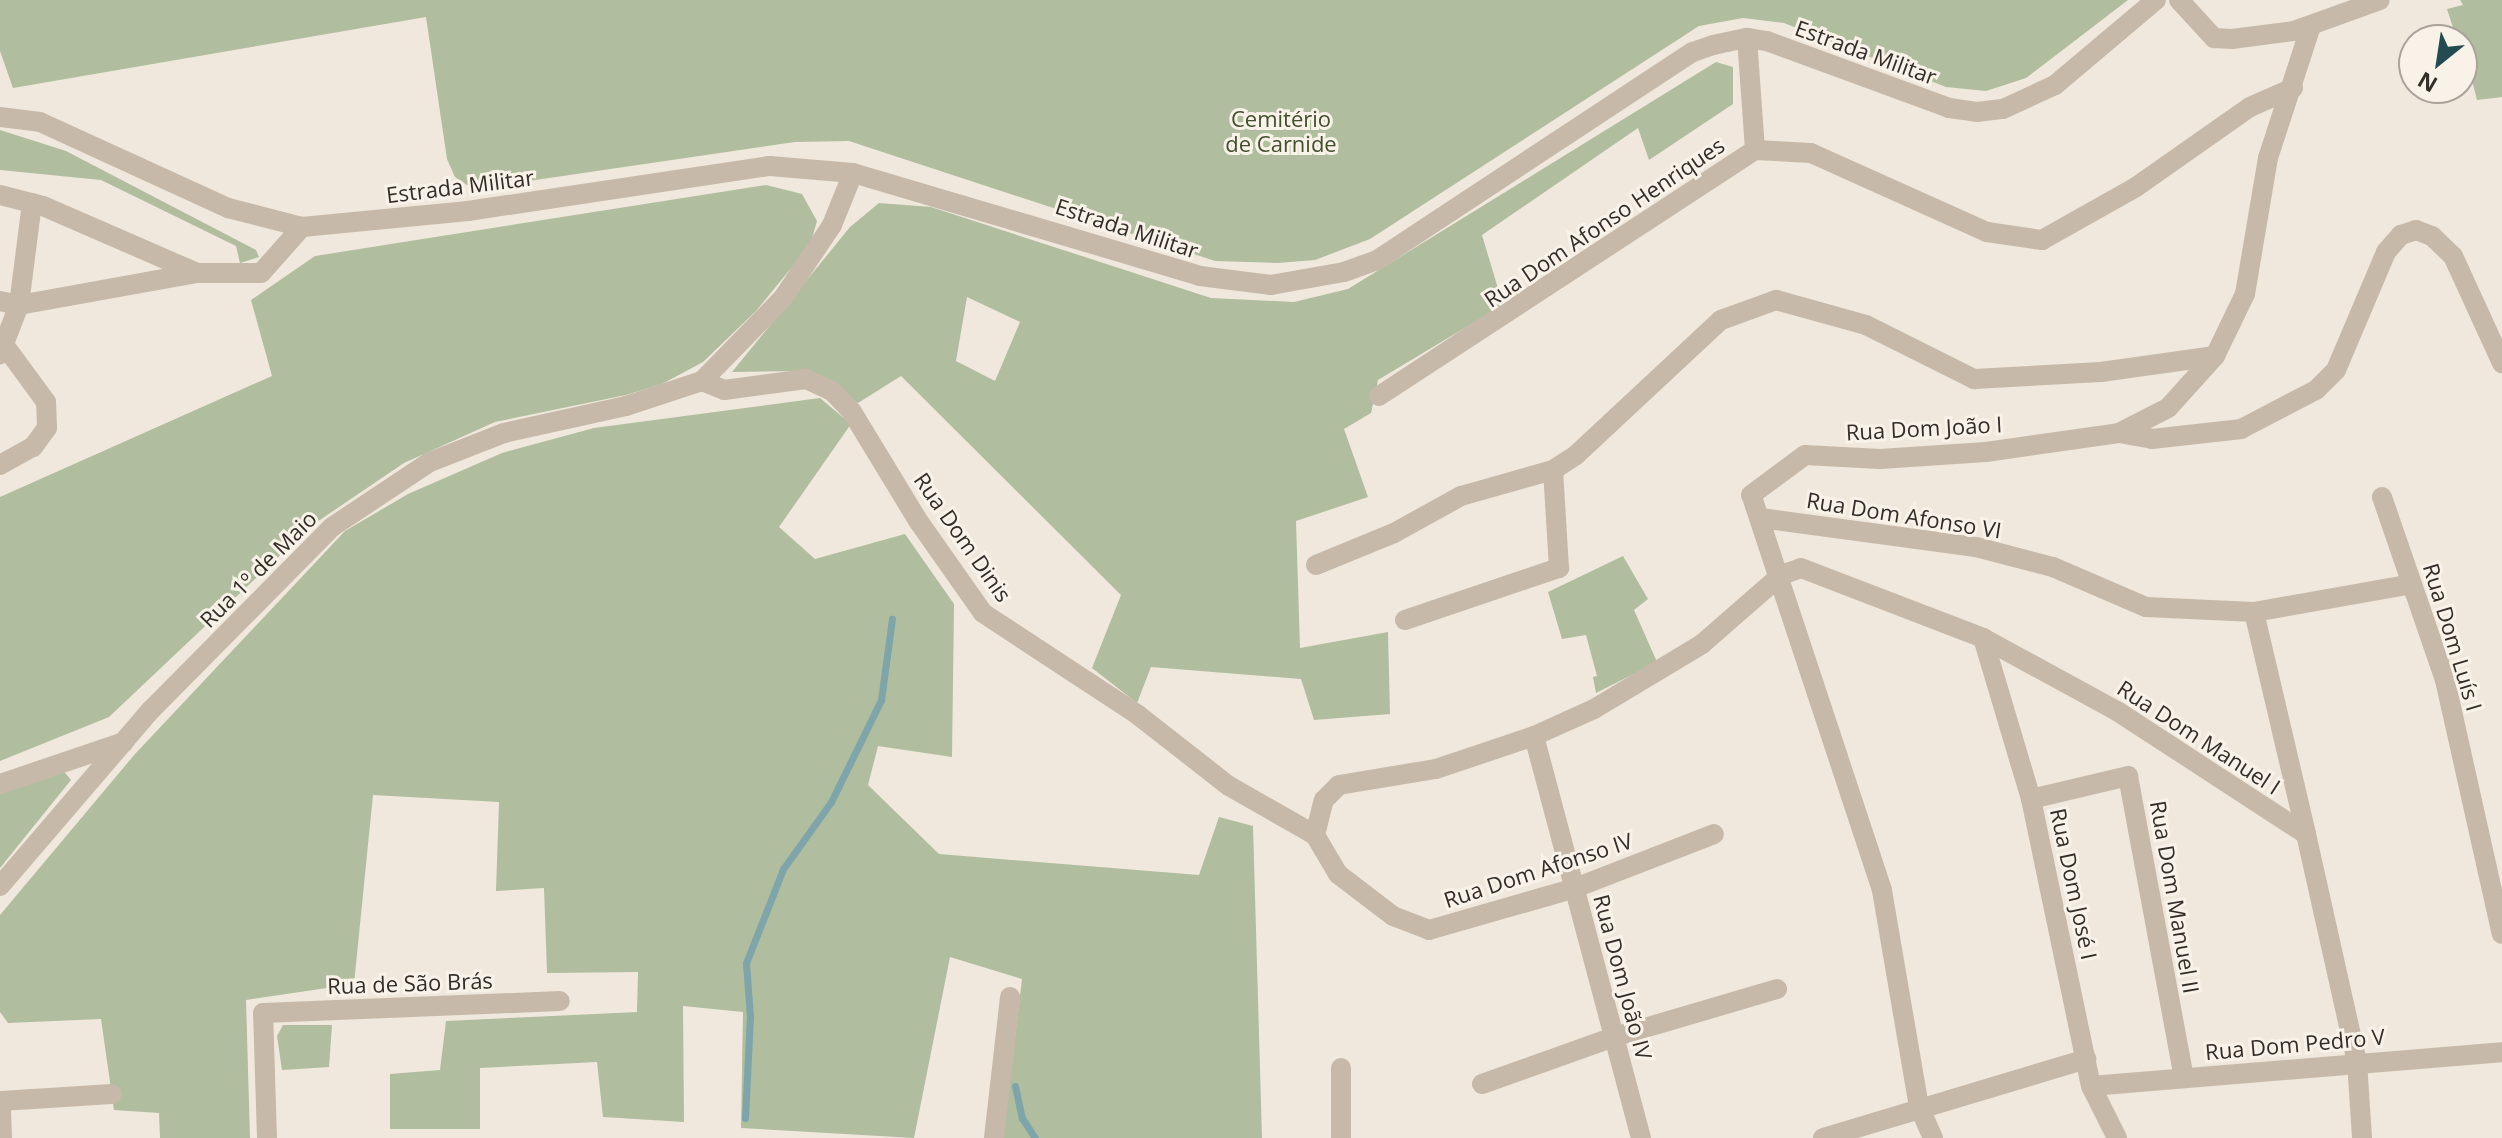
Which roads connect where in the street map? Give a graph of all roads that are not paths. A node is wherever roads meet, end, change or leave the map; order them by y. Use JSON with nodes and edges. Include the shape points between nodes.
{"nodes":[{"id":1,"x":2156,"y":0,"type":"edge"},
{"id":2,"x":2179,"y":0,"type":"edge"},
{"id":3,"x":2380,"y":0,"type":"edge"},
{"id":4,"x":2311,"y":26,"type":"junction"},
{"id":5,"x":1747,"y":38,"type":"junction"},
{"id":6,"x":2293,"y":88,"type":"junction"},
{"id":7,"x":0,"y":117,"type":"edge"},
{"id":8,"x":1755,"y":150,"type":"junction"},
{"id":9,"x":853,"y":173,"type":"junction"},
{"id":10,"x":0,"y":195,"type":"edge"},
{"id":11,"x":32,"y":203,"type":"junction"},
{"id":12,"x":302,"y":227,"type":"junction"},
{"id":13,"x":197,"y":273,"type":"junction"},
{"id":14,"x":10,"y":303,"type":"edge"},
{"id":15,"x":2,"y":350,"type":"edge"},
{"id":16,"x":2215,"y":356,"type":"junction"},
{"id":17,"x":2502,"y":363,"type":"edge"},
{"id":18,"x":702,"y":381,"type":"junction"},
{"id":19,"x":1379,"y":396,"type":"dead end"},
{"id":20,"x":2119,"y":433,"type":"junction"},
{"id":21,"x":0,"y":465,"type":"edge"},
{"id":22,"x":1553,"y":470,"type":"junction"},
{"id":23,"x":2382,"y":497,"type":"dead end"},
{"id":24,"x":1761,"y":518,"type":"junction"},
{"id":25,"x":1316,"y":565,"type":"dead end"},
{"id":26,"x":1781,"y":575,"type":"junction"},
{"id":27,"x":2412,"y":584,"type":"junction"},
{"id":28,"x":2254,"y":612,"type":"junction"},
{"id":29,"x":1405,"y":620,"type":"dead end"},
{"id":30,"x":1983,"y":638,"type":"junction"},
{"id":31,"x":1534,"y":736,"type":"junction"},
{"id":32,"x":124,"y":742,"type":"junction"},
{"id":33,"x":0,"y":784,"type":"edge"},
{"id":34,"x":2031,"y":799,"type":"junction"},
{"id":35,"x":1714,"y":834,"type":"dead end"},
{"id":36,"x":2306,"y":834,"type":"junction"},
{"id":37,"x":1315,"y":835,"type":"junction"},
{"id":38,"x":0,"y":886,"type":"edge"},
{"id":39,"x":1575,"y":888,"type":"junction"},
{"id":40,"x":2502,"y":934,"type":"edge"},
{"id":41,"x":1777,"y":989,"type":"dead end"},
{"id":42,"x":1010,"y":997,"type":"dead end"},
{"id":43,"x":560,"y":1001,"type":"dead end"},
{"id":44,"x":1614,"y":1037,"type":"junction"},
{"id":45,"x":2502,"y":1052,"type":"edge"},
{"id":46,"x":2086,"y":1059,"type":"junction"},
{"id":47,"x":2357,"y":1062,"type":"junction"},
{"id":48,"x":1341,"y":1068,"type":"dead end"},
{"id":49,"x":2184,"y":1078,"type":"junction"},
{"id":50,"x":1482,"y":1084,"type":"dead end"},
{"id":51,"x":2091,"y":1086,"type":"junction"},
{"id":52,"x":112,"y":1094,"type":"dead end"},
{"id":53,"x":1,"y":1101,"type":"edge"},
{"id":54,"x":1919,"y":1107,"type":"junction"},
{"id":55,"x":2,"y":1138,"type":"edge"},
{"id":56,"x":267,"y":1138,"type":"edge"},
{"id":57,"x":994,"y":1138,"type":"edge"},
{"id":58,"x":1341,"y":1138,"type":"edge"},
{"id":59,"x":1641,"y":1138,"type":"edge"},
{"id":60,"x":1823,"y":1138,"type":"edge"},
{"id":61,"x":1933,"y":1138,"type":"edge"},
{"id":62,"x":2117,"y":1138,"type":"edge"},
{"id":63,"x":2362,"y":1138,"type":"edge"}],
"edges":[{"from":1,"to":5,"type":"street","name":"Estrada Militar","via":[[2055,85],[2003,109],[1977,112],[1949,108]]},
{"from":2,"to":4,"type":"street","via":[[2214,38]]},
{"from":3,"to":4,"type":"street"},
{"from":4,"to":6,"type":"street","name":"Rua Dom João I"},
{"from":5,"to":8,"type":"street"},
{"from":5,"to":9,"type":"street","name":"Estrada Militar","via":[[1693,52],[1377,260],[1303,281],[1240,283],[1200,276]]},
{"from":6,"to":8,"type":"street","name":"Rua Dom Afonso Henriques","via":[[2250,107],[2136,187],[2042,240],[1987,232],[1811,153]]},
{"from":6,"to":16,"type":"street","name":"Rua Dom João I","via":[[2268,158],[2245,294]]},
{"from":7,"to":12,"type":"street","name":"Estrada Militar","via":[[40,122],[228,208]]},
{"from":8,"to":19,"type":"street","name":"Rua Dom Afonso Henriques"},
{"from":9,"to":12,"type":"street","name":"Estrada Militar","via":[[770,166],[468,211]]},
{"from":9,"to":18,"type":"street","name":"Rua 1º de Maio","via":[[832,225],[783,298]]},
{"from":10,"to":11,"type":"street"},
{"from":11,"to":13,"type":"street"},
{"from":11,"to":14,"type":"street"},
{"from":12,"to":13,"type":"street","via":[[261,273]]},
{"from":13,"to":14,"type":"street"},
{"from":14,"to":15,"type":"street"},
{"from":15,"to":21,"type":"street","via":[[46,402],[47,428],[33,447]]},
{"from":16,"to":20,"type":"street","name":"Rua Dom João I","via":[[2168,408]]},
{"from":16,"to":22,"type":"street","via":[[2101,372],[1974,379],[1866,325],[1776,300],[1721,320],[1576,455]]},
{"from":17,"to":20,"type":"street","via":[[2453,256],[2432,236],[2416,230],[2401,235],[2386,252],[2336,370],[2316,390],[2241,429],[2152,439]]},
{"from":18,"to":32,"type":"street","name":"Rua 1º de Maio","via":[[626,406],[504,433],[430,462],[332,527]]},
{"from":18,"to":37,"type":"street","name":"Rua Dom Dinis","via":[[724,390],[806,379],[832,391],[852,412],[983,613],[1138,715],[1229,786]]},
{"from":20,"to":24,"type":"street","name":"Rua Dom João I","via":[[1986,452],[1880,459],[1805,455],[1751,495]]},
{"from":22,"to":25,"type":"street","via":[[1461,496],[1394,533]]},
{"from":22,"to":29,"type":"street","via":[[1559,568]]},
{"from":23,"to":27,"type":"street","name":"Rua Dom Luís I"},
{"from":24,"to":26,"type":"street","name":"Rua Dom João I"},
{"from":24,"to":28,"type":"street","name":"Rua Dom Afonso VI","via":[[1976,547],[2053,567],[2146,607]]},
{"from":26,"to":30,"type":"street","name":"Rua Dom Manuel I","via":[[1801,568]]},
{"from":26,"to":31,"type":"street","via":[[1702,644],[1594,709]]},
{"from":26,"to":54,"type":"street","name":"Rua Dom João I","via":[[1882,890]]},
{"from":27,"to":28,"type":"street","name":"Rua Dom Afonso VI"},
{"from":27,"to":40,"type":"street","name":"Rua Dom Luís I","via":[[2445,680]]},
{"from":28,"to":36,"type":"street"},
{"from":30,"to":34,"type":"street","name":"Rua Dom José I"},
{"from":30,"to":36,"type":"street","name":"Rua Dom Manuel I","via":[[2117,711]]},
{"from":31,"to":37,"type":"street","via":[[1436,769],[1339,785],[1324,800]]},
{"from":31,"to":39,"type":"street","name":"Rua Dom João IV"},
{"from":32,"to":33,"type":"street"},
{"from":32,"to":38,"type":"street","name":"Rua 1º de Maio"},
{"from":34,"to":46,"type":"street","name":"Rua Dom José I"},
{"from":34,"to":49,"type":"street","name":"Rua Dom Manuel II","via":[[2128,776]]},
{"from":35,"to":39,"type":"street","name":"Rua Dom Afonso IV"},
{"from":36,"to":47,"type":"street"},
{"from":37,"to":39,"type":"street","name":"Rua Dom Afonso IV","via":[[1338,874],[1393,916],[1429,930]]},
{"from":39,"to":44,"type":"street","name":"Rua Dom João IV"},
{"from":41,"to":44,"type":"street"},
{"from":42,"to":57,"type":"street"},
{"from":43,"to":56,"type":"street","name":"Rua de São Brás","via":[[263,1013]]},
{"from":44,"to":50,"type":"street"},
{"from":44,"to":59,"type":"street","name":"Rua Dom João IV"},
{"from":45,"to":47,"type":"street","name":"Rua Dom Pedro V"},
{"from":46,"to":51,"type":"street","name":"Rua Dom José I"},
{"from":46,"to":54,"type":"street"},
{"from":47,"to":49,"type":"street","name":"Rua Dom Pedro V"},
{"from":47,"to":63,"type":"street"},
{"from":48,"to":58,"type":"street"},
{"from":49,"to":51,"type":"street","name":"Rua Dom Pedro V"},
{"from":51,"to":62,"type":"street","name":"Rua Dom José I"},
{"from":52,"to":53,"type":"street"},
{"from":53,"to":55,"type":"street"},
{"from":54,"to":60,"type":"street"},
{"from":54,"to":61,"type":"street","name":"Rua Dom João I"}]}
